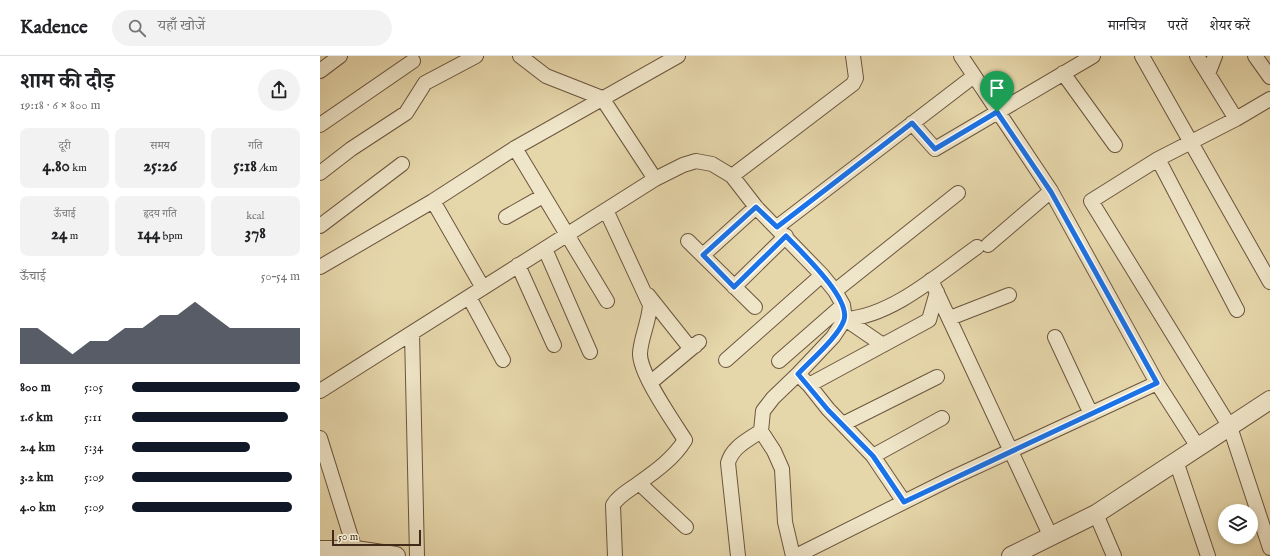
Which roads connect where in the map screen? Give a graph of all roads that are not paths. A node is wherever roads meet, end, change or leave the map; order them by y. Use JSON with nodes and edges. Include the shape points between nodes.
{"nodes":[{"id":1,"x":340,"y":56,"type":"edge"},
{"id":2,"x":476,"y":56,"type":"edge"},
{"id":3,"x":520,"y":56,"type":"edge"},
{"id":4,"x":678,"y":56,"type":"edge"},
{"id":5,"x":961,"y":56,"type":"edge"},
{"id":6,"x":1093,"y":56,"type":"edge"},
{"id":7,"x":1142,"y":56,"type":"edge"},
{"id":8,"x":1197,"y":56,"type":"edge"},
{"id":9,"x":1215,"y":56,"type":"edge"},
{"id":10,"x":854,"y":60,"type":"edge"},
{"id":11,"x":413,"y":61,"type":"dead end"},
{"id":12,"x":320,"y":71,"type":"edge"},
{"id":13,"x":1064,"y":73,"type":"junction"},
{"id":14,"x":1208,"y":74,"type":"junction"},
{"id":15,"x":974,"y":76,"type":"junction"},
{"id":16,"x":602,"y":98,"type":"junction"},
{"id":17,"x":1270,"y":99,"type":"edge"},
{"id":18,"x":997,"y":112,"type":"junction"},
{"id":19,"x":1236,"y":119,"type":"junction"},
{"id":20,"x":912,"y":123,"type":"junction"},
{"id":21,"x":320,"y":126,"type":"edge"},
{"id":22,"x":1191,"y":143,"type":"junction"},
{"id":23,"x":1115,"y":145,"type":"dead end"},
{"id":24,"x":515,"y":148,"type":"junction"},
{"id":25,"x":1158,"y":159,"type":"junction"},
{"id":26,"x":402,"y":164,"type":"dead end"},
{"id":27,"x":320,"y":173,"type":"edge"},
{"id":28,"x":732,"y":176,"type":"junction"},
{"id":29,"x":655,"y":179,"type":"junction"},
{"id":30,"x":1051,"y":192,"type":"junction"},
{"id":31,"x":958,"y":193,"type":"dead end"},
{"id":32,"x":543,"y":196,"type":"junction"},
{"id":33,"x":433,"y":202,"type":"junction"},
{"id":34,"x":756,"y":207,"type":"junction"},
{"id":35,"x":606,"y":210,"type":"junction"},
{"id":36,"x":506,"y":217,"type":"dead end"},
{"id":37,"x":320,"y":226,"type":"edge"},
{"id":38,"x":781,"y":231,"type":"junction"},
{"id":39,"x":566,"y":235,"type":"junction"},
{"id":40,"x":688,"y":242,"type":"dead end"},
{"id":41,"x":545,"y":249,"type":"junction"},
{"id":42,"x":703,"y":255,"type":"junction"},
{"id":43,"x":518,"y":265,"type":"junction"},
{"id":44,"x":320,"y":267,"type":"edge"},
{"id":45,"x":822,"y":275,"type":"junction"},
{"id":46,"x":1270,"y":282,"type":"edge"},
{"id":47,"x":934,"y":286,"type":"junction"},
{"id":48,"x":734,"y":287,"type":"junction"},
{"id":49,"x":483,"y":288,"type":"junction"},
{"id":50,"x":645,"y":291,"type":"junction"},
{"id":51,"x":835,"y":291,"type":"junction"},
{"id":52,"x":1009,"y":295,"type":"dead end"},
{"id":53,"x":469,"y":296,"type":"junction"},
{"id":54,"x":606,"y":301,"type":"dead end"},
{"id":55,"x":843,"y":305,"type":"junction"},
{"id":56,"x":755,"y":307,"type":"dead end"},
{"id":57,"x":1237,"y":310,"type":"dead end"},
{"id":58,"x":950,"y":318,"type":"junction"},
{"id":59,"x":845,"y":319,"type":"junction"},
{"id":60,"x":412,"y":333,"type":"junction"},
{"id":61,"x":1055,"y":337,"type":"dead end"},
{"id":62,"x":554,"y":345,"type":"dead end"},
{"id":63,"x":883,"y":345,"type":"junction"},
{"id":64,"x":590,"y":352,"type":"dead end"},
{"id":65,"x":503,"y":360,"type":"dead end"},
{"id":66,"x":726,"y":360,"type":"dead end"},
{"id":67,"x":779,"y":361,"type":"dead end"},
{"id":68,"x":798,"y":374,"type":"junction"},
{"id":69,"x":937,"y":377,"type":"dead end"},
{"id":70,"x":650,"y":383,"type":"junction"},
{"id":71,"x":1157,"y":383,"type":"junction"},
{"id":72,"x":809,"y":385,"type":"junction"},
{"id":73,"x":320,"y":391,"type":"edge"},
{"id":74,"x":1270,"y":400,"type":"edge"},
{"id":75,"x":1091,"y":414,"type":"junction"},
{"id":76,"x":942,"y":418,"type":"dead end"},
{"id":77,"x":843,"y":424,"type":"junction"},
{"id":78,"x":1230,"y":427,"type":"junction"},
{"id":79,"x":761,"y":431,"type":"junction"},
{"id":80,"x":320,"y":438,"type":"edge"},
{"id":81,"x":1198,"y":447,"type":"junction"},
{"id":82,"x":1010,"y":451,"type":"junction"},
{"id":83,"x":873,"y":456,"type":"junction"},
{"id":84,"x":1176,"y":460,"type":"junction"},
{"id":85,"x":639,"y":483,"type":"junction"},
{"id":86,"x":904,"y":502,"type":"junction"},
{"id":87,"x":1096,"y":514,"type":"junction"},
{"id":88,"x":686,"y":527,"type":"dead end"},
{"id":89,"x":1051,"y":537,"type":"junction"},
{"id":90,"x":1270,"y":548,"type":"edge"},
{"id":91,"x":320,"y":550,"type":"edge"},
{"id":92,"x":355,"y":550,"type":"junction"},
{"id":93,"x":396,"y":556,"type":"edge"},
{"id":94,"x":417,"y":556,"type":"edge"},
{"id":95,"x":615,"y":556,"type":"edge"},
{"id":96,"x":738,"y":556,"type":"edge"},
{"id":97,"x":794,"y":556,"type":"edge"},
{"id":98,"x":1011,"y":556,"type":"edge"},
{"id":99,"x":1114,"y":556,"type":"edge"},
{"id":100,"x":1208,"y":556,"type":"edge"}],
"edges":[{"from":1,"to":12,"type":"street"},
{"from":2,"to":27,"type":"street","via":[[425,83],[406,113]]},
{"from":3,"to":16,"type":"street","via":[[546,76]]},
{"from":4,"to":16,"type":"street"},
{"from":5,"to":15,"type":"street"},
{"from":6,"to":13,"type":"street"},
{"from":7,"to":22,"type":"street"},
{"from":8,"to":14,"type":"street"},
{"from":9,"to":14,"type":"street"},
{"from":10,"to":28,"type":"street","via":[[856,78],[847,90]]},
{"from":11,"to":21,"type":"street"},
{"from":13,"to":18,"type":"street"},
{"from":13,"to":23,"type":"street"},
{"from":14,"to":19,"type":"street"},
{"from":15,"to":18,"type":"street"},
{"from":15,"to":20,"type":"street"},
{"from":16,"to":24,"type":"street"},
{"from":16,"to":29,"type":"street"},
{"from":17,"to":19,"type":"street"},
{"from":18,"to":20,"type":"street","via":[[935,149]]},
{"from":18,"to":30,"type":"street"},
{"from":19,"to":22,"type":"street"},
{"from":20,"to":38,"type":"street"},
{"from":22,"to":25,"type":"street"},
{"from":22,"to":46,"type":"street"},
{"from":24,"to":32,"type":"street"},
{"from":24,"to":33,"type":"street"},
{"from":25,"to":57,"type":"street"},
{"from":25,"to":78,"type":"street","via":[[1091,201]]},
{"from":26,"to":37,"type":"street"},
{"from":28,"to":29,"type":"street","via":[[712,164],[696,161]]},
{"from":28,"to":34,"type":"street"},
{"from":29,"to":35,"type":"street"},
{"from":30,"to":47,"type":"street"},
{"from":30,"to":71,"type":"street"},
{"from":31,"to":51,"type":"street"},
{"from":32,"to":36,"type":"street"},
{"from":32,"to":39,"type":"street"},
{"from":33,"to":44,"type":"street"},
{"from":33,"to":49,"type":"street"},
{"from":34,"to":38,"type":"street"},
{"from":34,"to":42,"type":"street"},
{"from":35,"to":39,"type":"street"},
{"from":35,"to":50,"type":"street"},
{"from":38,"to":45,"type":"street"},
{"from":38,"to":48,"type":"street"},
{"from":39,"to":41,"type":"street"},
{"from":39,"to":54,"type":"street"},
{"from":40,"to":42,"type":"street"},
{"from":41,"to":43,"type":"street"},
{"from":41,"to":64,"type":"street"},
{"from":42,"to":48,"type":"street"},
{"from":43,"to":49,"type":"street"},
{"from":43,"to":62,"type":"street"},
{"from":45,"to":51,"type":"street"},
{"from":45,"to":66,"type":"street"},
{"from":47,"to":58,"type":"street"},
{"from":47,"to":59,"type":"street","via":[[910,294],[870,315]]},
{"from":47,"to":63,"type":"street","via":[[929,320]]},
{"from":48,"to":56,"type":"street"},
{"from":49,"to":53,"type":"street"},
{"from":50,"to":70,"type":"street","via":[[650,305],[649,319],[641,342],[640,355],[641,366]]},
{"from":50,"to":70,"type":"street","via":[[687,344],[698,343]]},
{"from":51,"to":55,"type":"street"},
{"from":52,"to":58,"type":"street"},
{"from":53,"to":60,"type":"street"},
{"from":53,"to":65,"type":"street"},
{"from":55,"to":59,"type":"street"},
{"from":55,"to":67,"type":"street"},
{"from":58,"to":82,"type":"street"},
{"from":59,"to":63,"type":"street"},
{"from":59,"to":68,"type":"street","via":[[834,337]]},
{"from":60,"to":73,"type":"street"},
{"from":60,"to":94,"type":"street"},
{"from":61,"to":75,"type":"street"},
{"from":63,"to":72,"type":"street"},
{"from":68,"to":72,"type":"street"},
{"from":68,"to":79,"type":"street","via":[[773,398],[763,412]]},
{"from":69,"to":77,"type":"street"},
{"from":70,"to":85,"type":"street","via":[[685,440],[668,461]]},
{"from":71,"to":75,"type":"street"},
{"from":71,"to":81,"type":"street"},
{"from":72,"to":77,"type":"street","via":[[828,410]]},
{"from":74,"to":78,"type":"street"},
{"from":75,"to":82,"type":"street"},
{"from":76,"to":83,"type":"street"},
{"from":77,"to":83,"type":"street"},
{"from":78,"to":81,"type":"street"},
{"from":78,"to":90,"type":"street"},
{"from":79,"to":96,"type":"street","via":[[735,449],[728,463]]},
{"from":79,"to":97,"type":"street","via":[[782,469],[786,522]]},
{"from":80,"to":92,"type":"street"},
{"from":81,"to":84,"type":"street"},
{"from":82,"to":86,"type":"street"},
{"from":82,"to":89,"type":"street"},
{"from":83,"to":86,"type":"street"},
{"from":84,"to":87,"type":"street"},
{"from":84,"to":100,"type":"street"},
{"from":85,"to":88,"type":"street"},
{"from":85,"to":95,"type":"street","via":[[620,496],[613,505]]},
{"from":86,"to":97,"type":"street"},
{"from":87,"to":89,"type":"street"},
{"from":87,"to":99,"type":"street"},
{"from":89,"to":98,"type":"street"},
{"from":91,"to":92,"type":"street"},
{"from":92,"to":93,"type":"street"}]}
